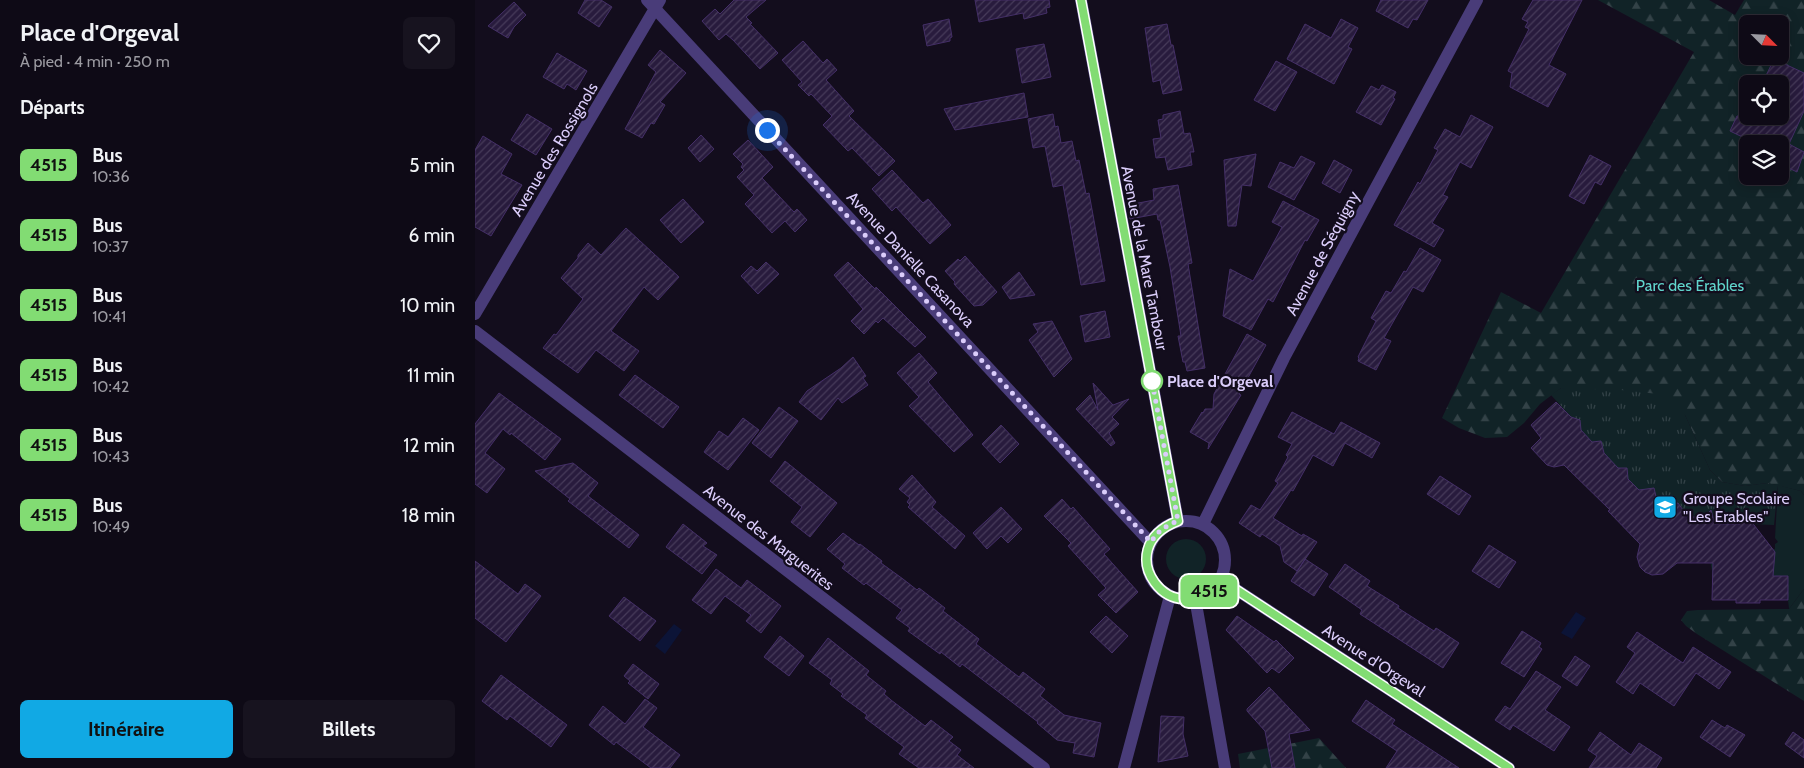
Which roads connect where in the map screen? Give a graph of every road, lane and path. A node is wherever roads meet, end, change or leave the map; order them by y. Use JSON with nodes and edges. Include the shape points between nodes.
{"nodes":[{"id":1,"x":1081,"y":0,"type":"edge"},
{"id":2,"x":1477,"y":0,"type":"edge"},
{"id":3,"x":654,"y":3,"type":"edge"},
{"id":4,"x":475,"y":314,"type":"edge"},
{"id":5,"x":475,"y":331,"type":"edge"},
{"id":6,"x":1178,"y":521,"type":"junction"},
{"id":7,"x":1203,"y":524,"type":"junction"},
{"id":8,"x":1151,"y":542,"type":"junction"},
{"id":9,"x":1220,"y":579,"type":"junction"},
{"id":10,"x":1169,"y":596,"type":"junction"},
{"id":11,"x":1195,"y":598,"type":"junction"},
{"id":12,"x":1044,"y":768,"type":"edge"},
{"id":13,"x":1125,"y":768,"type":"edge"},
{"id":14,"x":1225,"y":768,"type":"edge"},
{"id":15,"x":1509,"y":768,"type":"edge"}],
"edges":[{"from":1,"to":6,"type":"street","name":"Avenue de la Mare Tambour"},
{"from":2,"to":7,"type":"street","name":"Avenue de Séquigny","via":[[1284,358]]},
{"from":3,"to":4,"type":"street","name":"Avenue des Rossignols"},
{"from":3,"to":8,"type":"street","name":"Avenue Danielle Casanova"},
{"from":5,"to":12,"type":"street","name":"Avenue des Marguerites"},
{"from":6,"to":7,"type":"street","via":[[1191,520]]},
{"from":6,"to":8,"type":"street","via":[[1166,526]]},
{"from":7,"to":9,"type":"street","via":[[1221,542],[1225,554],[1225,567]]},
{"from":8,"to":10,"type":"street","via":[[1147,555],[1149,575],[1154,584]]},
{"from":9,"to":11,"type":"street","via":[[1213,588]]},
{"from":9,"to":15,"type":"street","name":"Avenue d'Orgeval"},
{"from":10,"to":11,"type":"street"},
{"from":10,"to":13,"type":"street"},
{"from":11,"to":14,"type":"street"}]}
